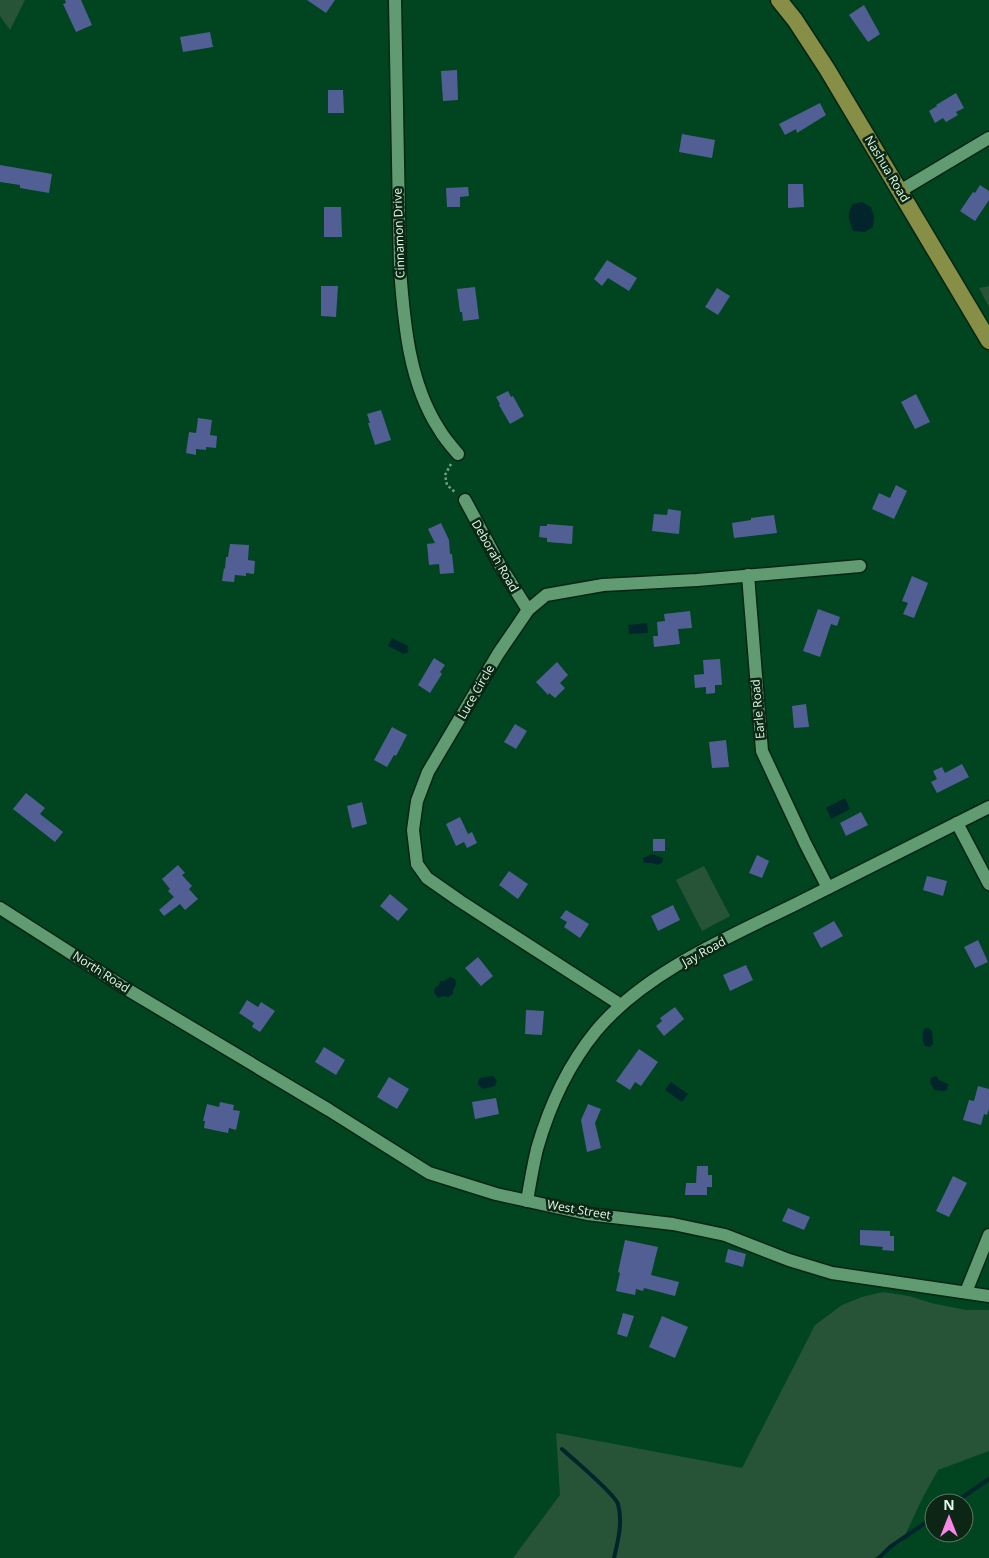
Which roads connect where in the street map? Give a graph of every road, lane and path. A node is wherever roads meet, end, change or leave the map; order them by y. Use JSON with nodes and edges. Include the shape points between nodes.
{"nodes":[{"id":1,"x":395,"y":0,"type":"edge"},
{"id":2,"x":779,"y":0,"type":"edge"},
{"id":3,"x":989,"y":138,"type":"edge"},
{"id":4,"x":900,"y":191,"type":"junction"},
{"id":5,"x":989,"y":341,"type":"edge"},
{"id":6,"x":458,"y":454,"type":"joint"},
{"id":7,"x":465,"y":500,"type":"joint"},
{"id":8,"x":860,"y":566,"type":"dead end"},
{"id":9,"x":748,"y":575,"type":"junction"},
{"id":10,"x":528,"y":610,"type":"junction"},
{"id":11,"x":989,"y":807,"type":"edge"},
{"id":12,"x":957,"y":823,"type":"junction"},
{"id":13,"x":989,"y":884,"type":"edge"},
{"id":14,"x":828,"y":888,"type":"junction"},
{"id":15,"x":0,"y":908,"type":"edge"},
{"id":16,"x":621,"y":1005,"type":"junction"},
{"id":17,"x":202,"y":1035,"type":"joint"},
{"id":18,"x":527,"y":1201,"type":"junction"},
{"id":19,"x":989,"y":1235,"type":"edge"},
{"id":20,"x":966,"y":1292,"type":"junction"},
{"id":21,"x":989,"y":1296,"type":"edge"}],
"edges":[{"from":1,"to":6,"type":"street","name":"Cinnamon Drive","via":[[399,260],[408,346],[426,407]]},
{"from":2,"to":4,"type":"main road","name":"Nashua Road","via":[[827,69]]},
{"from":3,"to":4,"type":"street"},
{"from":4,"to":5,"type":"main road","name":"Nashua Road"},
{"from":6,"to":7,"type":"path","via":[[445,475],[447,485]]},
{"from":7,"to":10,"type":"street","name":"Deborah Road","via":[[501,568]]},
{"from":8,"to":9,"type":"street","name":"Luce Circle"},
{"from":9,"to":10,"type":"street","name":"Luce Circle","via":[[603,585],[546,595]]},
{"from":9,"to":14,"type":"street","name":"Earle Road","via":[[762,751]]},
{"from":10,"to":16,"type":"street","name":"Luce Circle","via":[[428,772],[417,801],[413,830],[417,864],[427,878],[460,901]]},
{"from":11,"to":12,"type":"street","name":"Jay Road"},
{"from":12,"to":13,"type":"street"},
{"from":12,"to":14,"type":"street","name":"Jay Road"},
{"from":14,"to":16,"type":"street","name":"Jay Road","via":[[698,954],[644,986]]},
{"from":15,"to":17,"type":"street","name":"North Road"},
{"from":16,"to":18,"type":"street","name":"Jay Road","via":[[597,1031],[567,1076],[538,1148]]},
{"from":17,"to":18,"type":"street","name":"West Street","via":[[429,1174]]},
{"from":18,"to":20,"type":"street","name":"West Street","via":[[587,1214],[673,1224],[724,1235],[832,1274]]},
{"from":19,"to":20,"type":"street"},
{"from":20,"to":21,"type":"street","name":"West Street"}]}
